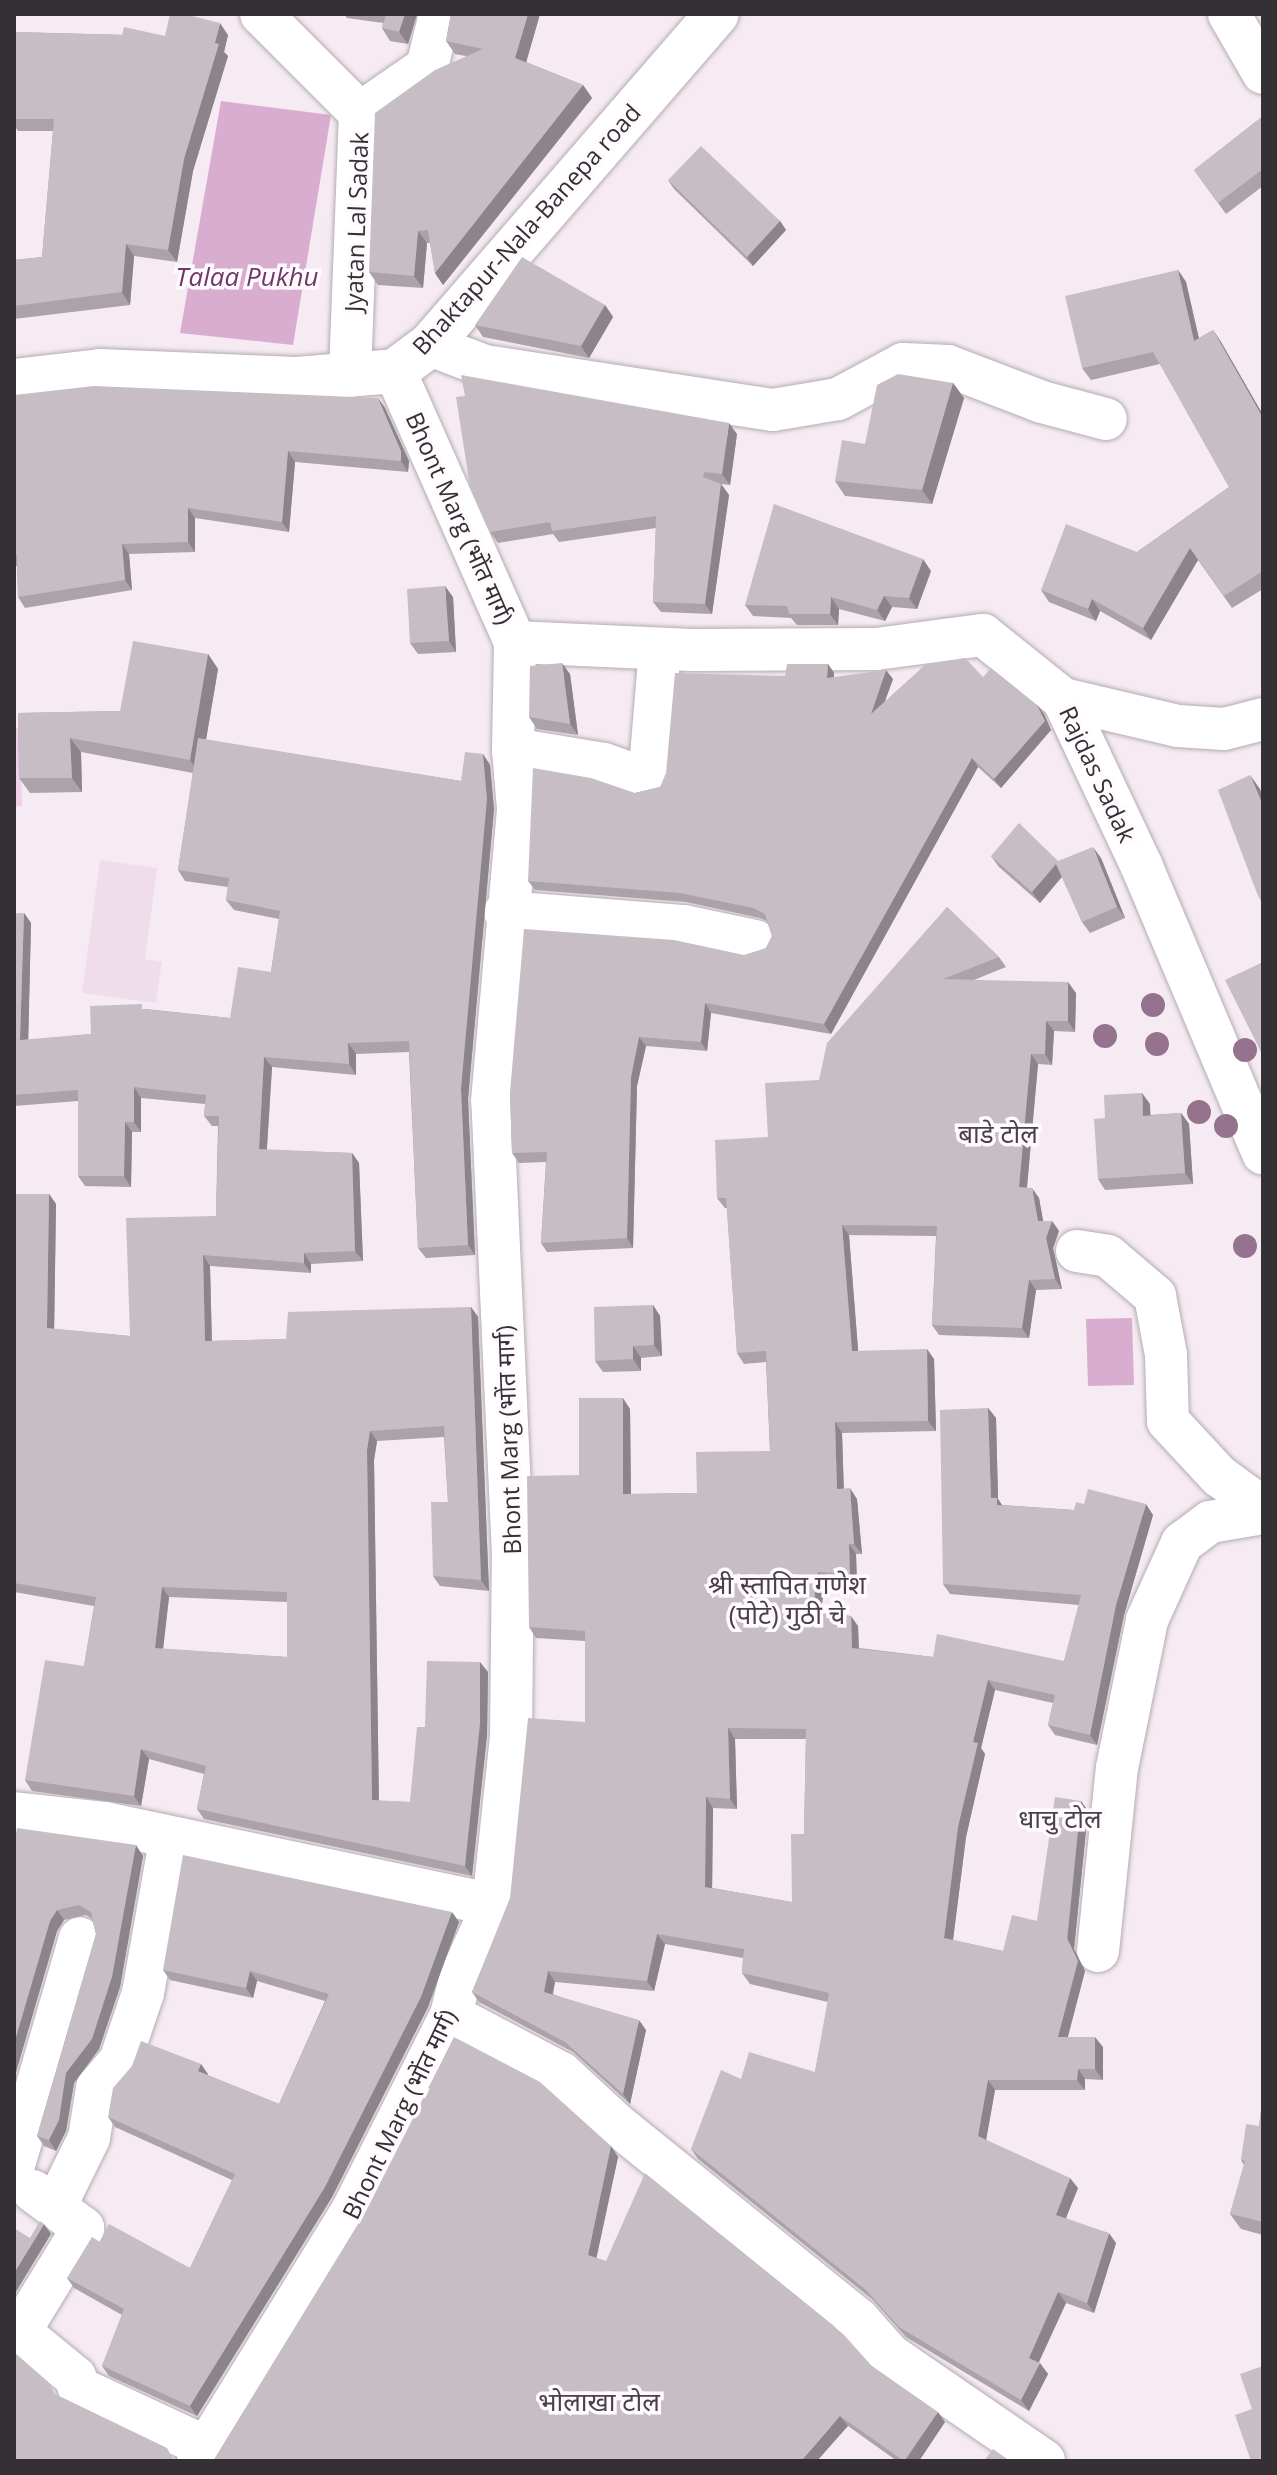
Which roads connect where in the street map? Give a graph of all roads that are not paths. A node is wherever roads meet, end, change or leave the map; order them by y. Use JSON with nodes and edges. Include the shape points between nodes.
{"nodes":[{"id":1,"x":261,"y":14,"type":"edge"},
{"id":2,"x":440,"y":14,"type":"edge"},
{"id":3,"x":717,"y":14,"type":"edge"},
{"id":4,"x":1229,"y":14,"type":"edge"},
{"id":5,"x":1263,"y":73,"type":"edge"},
{"id":6,"x":360,"y":113,"type":"junction"},
{"id":7,"x":430,"y":345,"type":"junction"},
{"id":8,"x":395,"y":371,"type":"junction"},
{"id":9,"x":350,"y":376,"type":"junction"},
{"id":10,"x":14,"y":381,"type":"edge"},
{"id":11,"x":1106,"y":419,"type":"dead end"},
{"id":12,"x":515,"y":642,"type":"junction"},
{"id":13,"x":660,"y":649,"type":"junction"},
{"id":14,"x":1063,"y":699,"type":"junction"},
{"id":15,"x":1263,"y":719,"type":"edge"},
{"id":16,"x":513,"y":749,"type":"junction"},
{"id":17,"x":505,"y":912,"type":"junction"},
{"id":18,"x":755,"y":941,"type":"dead end"},
{"id":19,"x":1263,"y":1154,"type":"edge"},
{"id":20,"x":1077,"y":1251,"type":"dead end"},
{"id":21,"x":1263,"y":1511,"type":"edge"},
{"id":22,"x":14,"y":1813,"type":"edge"},
{"id":23,"x":170,"y":1841,"type":"junction"},
{"id":24,"x":493,"y":1905,"type":"junction"},
{"id":25,"x":80,"y":1938,"type":"dead end"},
{"id":26,"x":1098,"y":1951,"type":"dead end"},
{"id":27,"x":451,"y":2015,"type":"junction"},
{"id":28,"x":14,"y":2165,"type":"edge"},
{"id":29,"x":14,"y":2177,"type":"edge"},
{"id":30,"x":55,"y":2207,"type":"junction"},
{"id":31,"x":17,"y":2329,"type":"edge"},
{"id":32,"x":202,"y":2454,"type":"edge"},
{"id":33,"x":1044,"y":2461,"type":"edge"}],
"edges":[{"from":1,"to":6,"type":"street","name":"Jyatan Lal Sadak"},
{"from":2,"to":6,"type":"street","via":[[427,67]]},
{"from":3,"to":7,"type":"main road","name":"Bhaktapur-Nala-Banepa road"},
{"from":4,"to":5,"type":"street"},
{"from":6,"to":9,"type":"street","name":"Jyatan Lal Sadak"},
{"from":7,"to":8,"type":"main road","name":"Bhaktapur-Nala-Banepa road"},
{"from":7,"to":11,"type":"street","via":[[485,366],[773,410],[838,399],[903,364],[948,366],[1042,402]]},
{"from":8,"to":9,"type":"main road","name":"Bhaktapur-Nala-Banepa road"},
{"from":8,"to":12,"type":"street","name":"Bhont Marg (भाेंत मार्ग)"},
{"from":9,"to":10,"type":"main road","name":"Bhaktapur-Nala-Banepa road","via":[[100,371]]},
{"from":12,"to":13,"type":"street","name":"Rajdas Sadak"},
{"from":12,"to":16,"type":"street","name":"Bhont Marg (भाेंत मार्ग)"},
{"from":13,"to":14,"type":"street","name":"Rajdas Sadak","via":[[876,649],[983,635]]},
{"from":13,"to":16,"type":"street","via":[[649,780],[604,764]]},
{"from":14,"to":15,"type":"street","via":[[1178,726],[1224,729]]},
{"from":14,"to":19,"type":"street","name":"Rajdas Sadak","via":[[1142,867]]},
{"from":16,"to":17,"type":"street","name":"Bhont Marg (भाेंत मार्ग)","via":[[518,809]]},
{"from":17,"to":18,"type":"street","via":[[684,926]]},
{"from":17,"to":24,"type":"street","name":"Bhont Marg (भाेंत मार्ग)","via":[[492,1101],[513,1556],[511,1736]]},
{"from":20,"to":21,"type":"street","via":[[1108,1256],[1155,1296],[1166,1355],[1168,1421],[1219,1476]]},
{"from":21,"to":26,"type":"street","via":[[1210,1522],[1182,1543],[1147,1620],[1117,1768]]},
{"from":22,"to":23,"type":"street","via":[[105,1823]]},
{"from":23,"to":24,"type":"street"},
{"from":23,"to":30,"type":"street","via":[[143,1993],[120,2061],[97,2088],[89,2138]]},
{"from":24,"to":27,"type":"street","name":"Bhont Marg (भाेंत मार्ग)","via":[[460,1978]]},
{"from":25,"to":28,"type":"street"},
{"from":27,"to":32,"type":"street","name":"Bhont Marg (भाेंत मार्ग)","via":[[353,2209]]},
{"from":27,"to":33,"type":"street","via":[[561,2073],[705,2198],[858,2319],[890,2355]]},
{"from":29,"to":30,"type":"street"},
{"from":30,"to":31,"type":"street","via":[[83,2228]]},
{"from":31,"to":32,"type":"street","via":[[75,2377],[79,2388]]}]}
